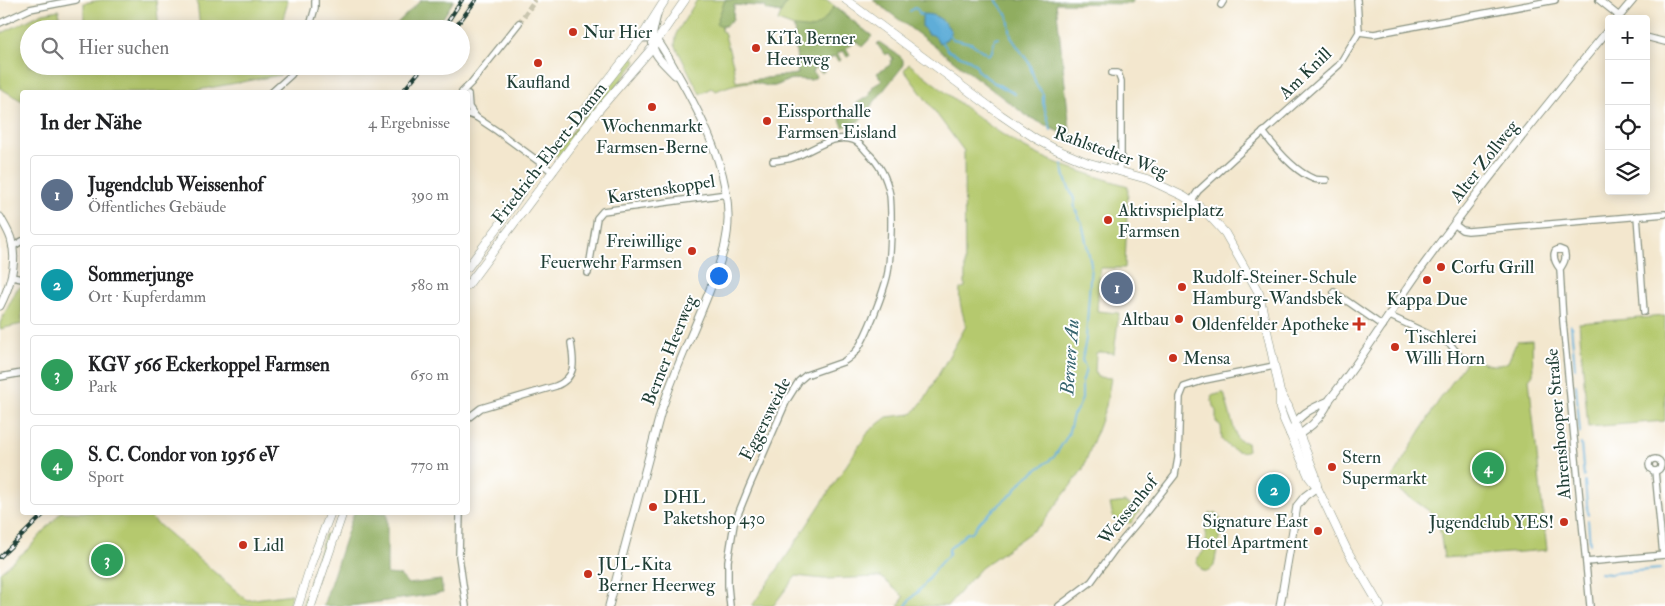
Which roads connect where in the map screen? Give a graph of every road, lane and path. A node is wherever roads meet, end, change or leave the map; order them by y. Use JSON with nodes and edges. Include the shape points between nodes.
{"nodes":[{"id":1,"x":76,"y":0,"type":"edge"},
{"id":2,"x":315,"y":0,"type":"edge"},
{"id":3,"x":665,"y":0,"type":"edge"},
{"id":4,"x":685,"y":0,"type":"edge"},
{"id":5,"x":846,"y":0,"type":"edge"},
{"id":6,"x":1357,"y":0,"type":"edge"},
{"id":7,"x":1555,"y":0,"type":"edge"},
{"id":8,"x":1599,"y":0,"type":"edge"},
{"id":9,"x":1633,"y":0,"type":"edge"},
{"id":10,"x":659,"y":10,"type":"junction"},
{"id":11,"x":1615,"y":15,"type":"edge"},
{"id":12,"x":1620,"y":15,"type":"edge"},
{"id":13,"x":312,"y":20,"type":"edge"},
{"id":14,"x":518,"y":23,"type":"tunnel mouth"},
{"id":15,"x":0,"y":24,"type":"edge"},
{"id":16,"x":1359,"y":32,"type":"junction"},
{"id":17,"x":1605,"y":33,"type":"edge"},
{"id":18,"x":1650,"y":37,"type":"edge"},
{"id":19,"x":641,"y":38,"type":"junction"},
{"id":20,"x":655,"y":39,"type":"junction"},
{"id":21,"x":1665,"y":42,"type":"edge"},
{"id":22,"x":652,"y":48,"type":"junction"},
{"id":23,"x":1112,"y":73,"type":"dead end"},
{"id":24,"x":291,"y":75,"type":"edge"},
{"id":25,"x":682,"y":82,"type":"junction"},
{"id":26,"x":471,"y":83,"type":"junction"},
{"id":27,"x":274,"y":90,"type":"edge"},
{"id":28,"x":464,"y":90,"type":"edge"},
{"id":29,"x":469,"y":90,"type":"edge"},
{"id":30,"x":470,"y":108,"type":"edge"},
{"id":31,"x":470,"y":115,"type":"edge"},
{"id":32,"x":476,"y":117,"type":"junction"},
{"id":33,"x":1264,"y":132,"type":"junction"},
{"id":34,"x":773,"y":161,"type":"dead end"},
{"id":35,"x":543,"y":165,"type":"junction"},
{"id":36,"x":1118,"y":170,"type":"junction"},
{"id":37,"x":553,"y":172,"type":"junction"},
{"id":38,"x":1326,"y":180,"type":"dead end"},
{"id":39,"x":727,"y":194,"type":"junction"},
{"id":40,"x":1192,"y":200,"type":"junction"},
{"id":41,"x":1665,"y":214,"type":"edge"},
{"id":42,"x":1637,"y":216,"type":"junction"},
{"id":43,"x":0,"y":217,"type":"edge"},
{"id":44,"x":1454,"y":224,"type":"junction"},
{"id":45,"x":20,"y":243,"type":"edge"},
{"id":46,"x":12,"y":247,"type":"junction"},
{"id":47,"x":470,"y":264,"type":"edge"},
{"id":48,"x":1560,"y":270,"type":"dead end"},
{"id":49,"x":588,"y":273,"type":"dead end"},
{"id":50,"x":12,"y":277,"type":"junction"},
{"id":51,"x":20,"y":279,"type":"edge"},
{"id":52,"x":470,"y":282,"type":"edge"},
{"id":53,"x":1334,"y":292,"type":"dead end"},
{"id":54,"x":0,"y":306,"type":"edge"},
{"id":55,"x":1644,"y":312,"type":"dead end"},
{"id":56,"x":1390,"y":316,"type":"junction"},
{"id":57,"x":1383,"y":326,"type":"junction"},
{"id":58,"x":571,"y":343,"type":"dead end"},
{"id":59,"x":1459,"y":355,"type":"dead end"},
{"id":60,"x":1274,"y":366,"type":"junction"},
{"id":61,"x":20,"y":373,"type":"edge"},
{"id":62,"x":0,"y":376,"type":"edge"},
{"id":63,"x":1280,"y":392,"type":"junction"},
{"id":64,"x":1329,"y":401,"type":"junction"},
{"id":65,"x":1288,"y":406,"type":"junction"},
{"id":66,"x":1303,"y":414,"type":"junction"},
{"id":67,"x":470,"y":416,"type":"edge"},
{"id":68,"x":1295,"y":423,"type":"junction"},
{"id":69,"x":1293,"y":436,"type":"junction"},
{"id":70,"x":1654,"y":471,"type":"dead end"},
{"id":71,"x":1317,"y":487,"type":"junction"},
{"id":72,"x":336,"y":515,"type":"edge"},
{"id":73,"x":336,"y":515,"type":"edge"},
{"id":74,"x":460,"y":515,"type":"edge"},
{"id":75,"x":1664,"y":555,"type":"edge"},
{"id":76,"x":1586,"y":562,"type":"junction"},
{"id":77,"x":298,"y":606,"type":"edge"},
{"id":78,"x":311,"y":606,"type":"edge"},
{"id":79,"x":466,"y":606,"type":"edge"},
{"id":80,"x":609,"y":606,"type":"edge"},
{"id":81,"x":730,"y":606,"type":"edge"},
{"id":82,"x":1059,"y":606,"type":"edge"},
{"id":83,"x":1280,"y":606,"type":"edge"},
{"id":84,"x":1380,"y":606,"type":"edge"},
{"id":85,"x":1590,"y":606,"type":"edge"}],
"edges":[{"from":1,"to":15,"type":"street","via":[[30,9]]},
{"from":2,"to":13,"type":"street"},
{"from":3,"to":10,"type":"main road"},
{"from":4,"to":20,"type":"main road"},
{"from":5,"to":36,"type":"main road","name":"Rahlstedter Weg","via":[[1035,138],[1086,162]]},
{"from":6,"to":16,"type":"street"},
{"from":7,"to":16,"type":"street","via":[[1374,34]]},
{"from":8,"to":11,"type":"street"},
{"from":9,"to":12,"type":"street"},
{"from":10,"to":19,"type":"main road"},
{"from":10,"to":20,"type":"street"},
{"from":14,"to":26,"type":"street"},
{"from":16,"to":33,"type":"street","name":"Am Knill","via":[[1338,65]]},
{"from":17,"to":44,"type":"street","name":"Alter Zollweg"},
{"from":18,"to":21,"type":"street"},
{"from":19,"to":20,"type":"street"},
{"from":19,"to":35,"type":"main road","name":"Friedrich-Ebert-Damm"},
{"from":20,"to":22,"type":"main road","name":"Friedrich-Ebert-Damm"},
{"from":20,"to":25,"type":"street","name":"Berner Heerweg"},
{"from":22,"to":25,"type":"street","name":"Berner Heerweg"},
{"from":22,"to":37,"type":"main road","name":"Friedrich-Ebert-Damm","via":[[597,112]]},
{"from":23,"to":36,"type":"street","via":[[1118,73],[1121,81],[1121,158]]},
{"from":24,"to":27,"type":"street"},
{"from":25,"to":39,"type":"street","name":"Berner Heerweg","via":[[717,158]]},
{"from":26,"to":28,"type":"street"},
{"from":26,"to":29,"type":"street"},
{"from":30,"to":32,"type":"street"},
{"from":31,"to":32,"type":"street"},
{"from":32,"to":35,"type":"street"},
{"from":33,"to":38,"type":"street","via":[[1296,167],[1314,179]]},
{"from":33,"to":40,"type":"street","name":"Am Knill","via":[[1213,176]]},
{"from":34,"to":81,"type":"street","name":"Eggersweide","via":[[790,158],[839,139],[860,144],[876,161],[888,188],[889,266],[873,317],[857,349],[843,362],[806,375],[788,400],[734,524],[728,561]]},
{"from":35,"to":37,"type":"street"},
{"from":35,"to":47,"type":"main road","name":"Friedrich-Ebert-Damm"},
{"from":36,"to":40,"type":"main road","name":"Rahlstedter Weg"},
{"from":37,"to":52,"type":"main road","name":"Friedrich-Ebert-Damm"},
{"from":39,"to":49,"type":"street","name":"Karstenskoppel","via":[[603,211],[597,218]]},
{"from":39,"to":80,"type":"street","name":"Berner Heerweg","via":[[728,224],[724,250],[666,396]]},
{"from":40,"to":60,"type":"main road","name":"Rahlstedter Weg","via":[[1225,233],[1255,284]]},
{"from":41,"to":42,"type":"street"},
{"from":42,"to":44,"type":"street","via":[[1468,231]]},
{"from":42,"to":55,"type":"street"},
{"from":43,"to":46,"type":"street"},
{"from":44,"to":56,"type":"street","name":"Alter Zollweg"},
{"from":45,"to":46,"type":"street"},
{"from":46,"to":50,"type":"street"},
{"from":48,"to":76,"type":"street","name":"Ahrenshooper Straße"},
{"from":50,"to":51,"type":"street"},
{"from":50,"to":54,"type":"street"},
{"from":53,"to":57,"type":"street"},
{"from":56,"to":57,"type":"street","name":"Alter Zollweg"},
{"from":56,"to":59,"type":"street","via":[[1450,344]]},
{"from":57,"to":64,"type":"street","name":"Alter Zollweg"},
{"from":58,"to":67,"type":"street","via":[[574,368],[564,382],[481,408]]},
{"from":60,"to":63,"type":"main road","name":"Rahlstedter Weg"},
{"from":60,"to":82,"type":"street","name":"Weissenhof","via":[[1184,387],[1180,397],[1175,475],[1091,582]]},
{"from":61,"to":62,"type":"street"},
{"from":63,"to":65,"type":"main road","name":"Rahlstedter Weg"},
{"from":63,"to":69,"type":"main road","name":"Rahlstedter Weg","via":[[1280,409]]},
{"from":64,"to":66,"type":"street","name":"Alter Zollweg"},
{"from":64,"to":69,"type":"street","name":"Alter Zollweg","via":[[1310,426]]},
{"from":65,"to":66,"type":"street"},
{"from":65,"to":68,"type":"main road","name":"Rahlstedter Weg"},
{"from":66,"to":68,"type":"street","name":"Alter Zollweg"},
{"from":68,"to":69,"type":"main road","name":"Rahlstedter Weg"},
{"from":69,"to":71,"type":"main road","name":"Rahlstedter Weg","via":[[1315,474]]},
{"from":70,"to":75,"type":"street"},
{"from":71,"to":83,"type":"street","via":[[1297,506]]},
{"from":71,"to":84,"type":"main road","name":"Rahlstedter Weg","via":[[1347,550]]},
{"from":72,"to":77,"type":"main road","via":[[313,558]]},
{"from":73,"to":78,"type":"main road"},
{"from":74,"to":79,"type":"street","via":[[459,556]]},
{"from":75,"to":76,"type":"street"},
{"from":76,"to":85,"type":"street","name":"Ahrenshooper Straße"}]}
